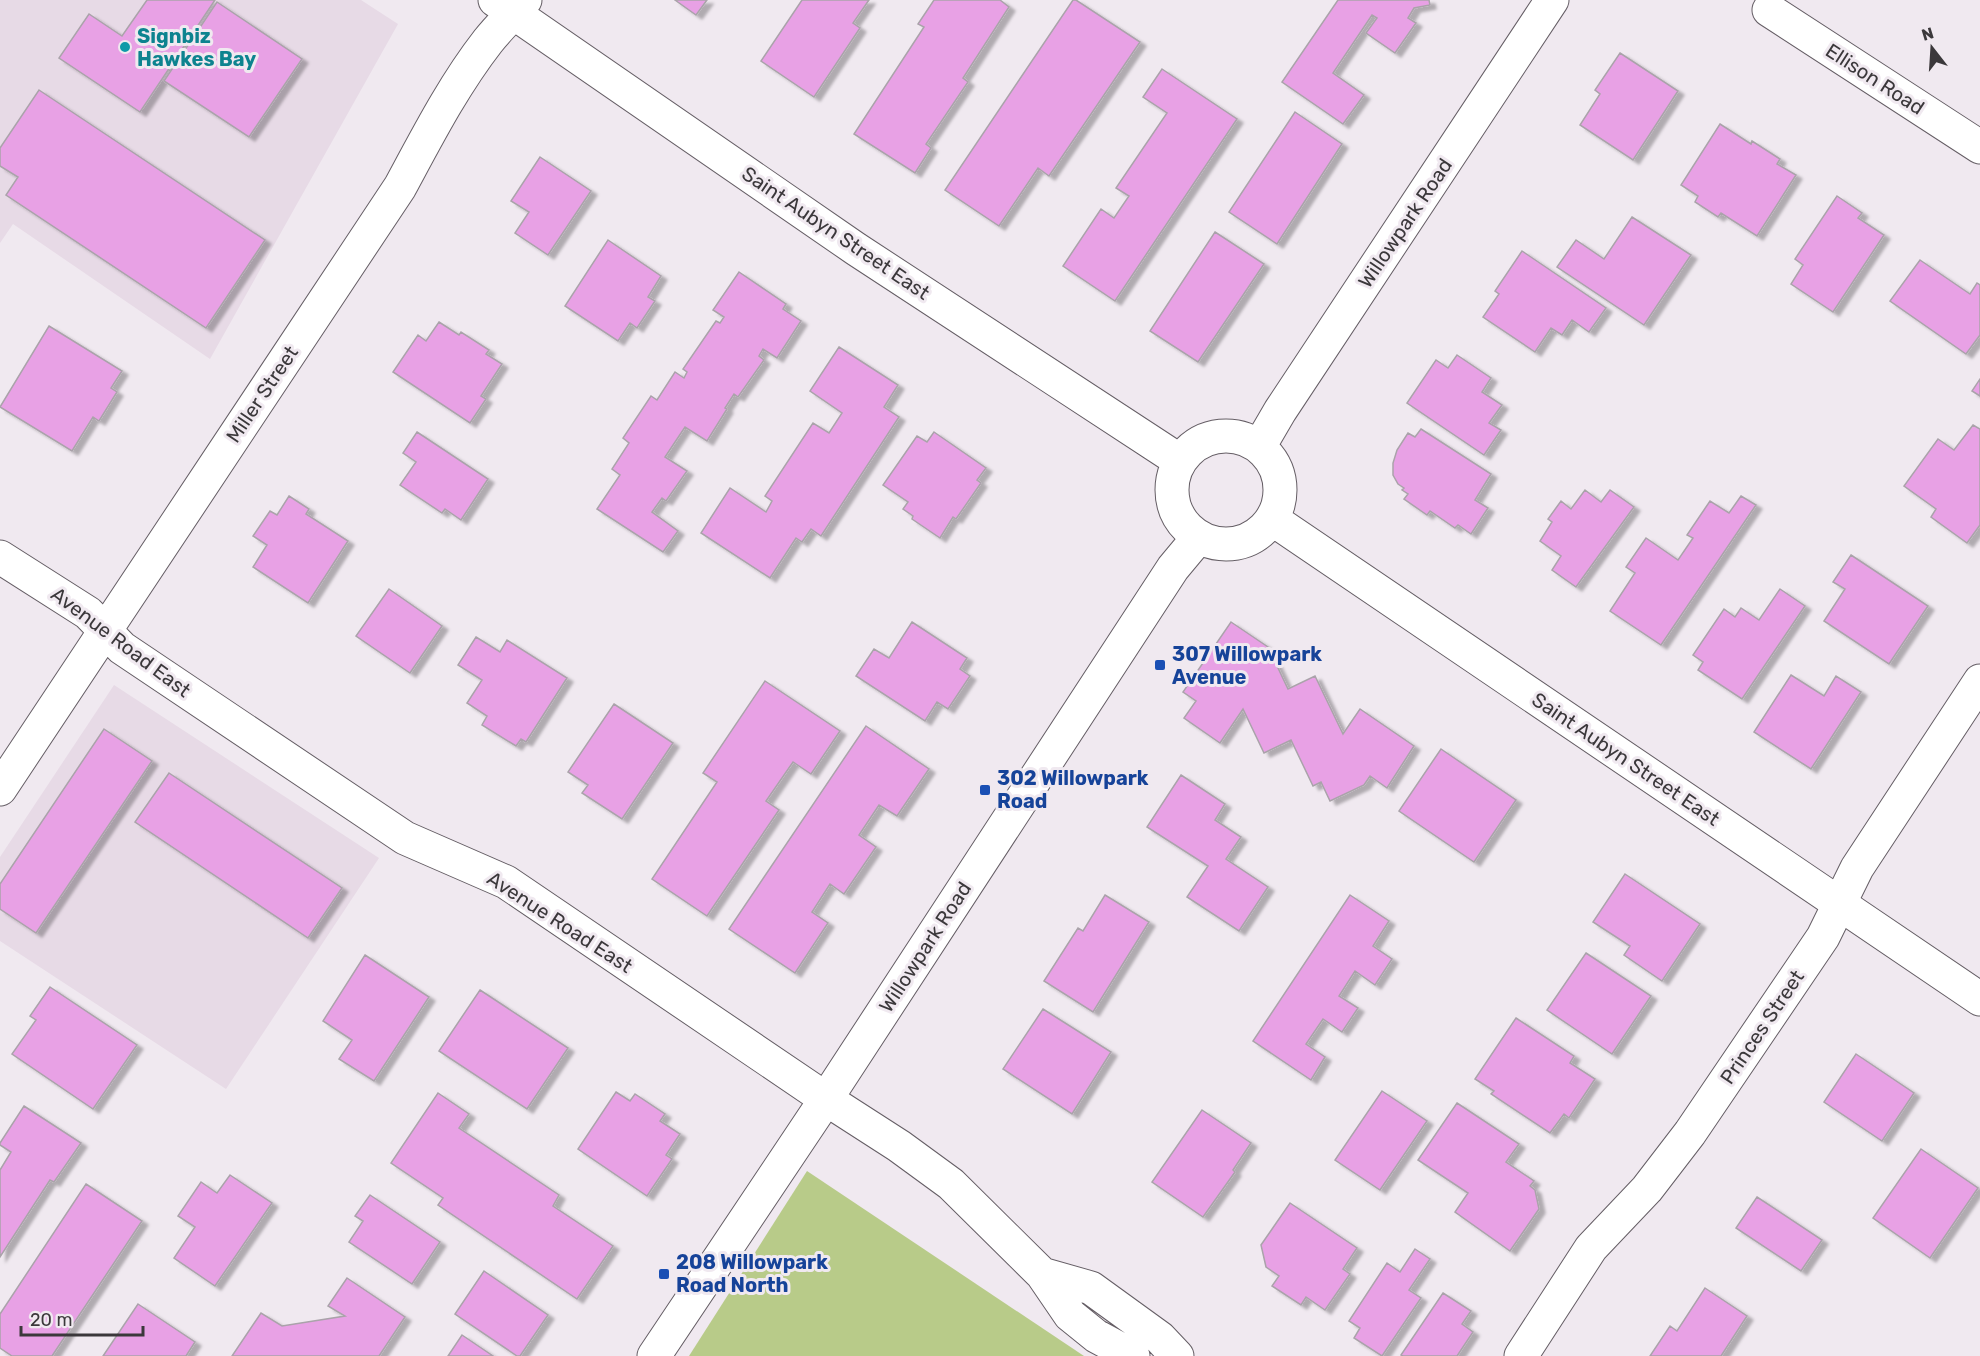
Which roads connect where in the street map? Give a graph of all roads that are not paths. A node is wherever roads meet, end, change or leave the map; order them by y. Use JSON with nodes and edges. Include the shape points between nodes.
{"nodes":[{"id":1,"x":1552,"y":0,"type":"edge"},
{"id":2,"x":511,"y":4,"type":"edge"},
{"id":3,"x":1769,"y":10,"type":"dead end"},
{"id":4,"x":1980,"y":147,"type":"edge"},
{"id":5,"x":1259,"y":447,"type":"junction"},
{"id":6,"x":1180,"y":461,"type":"junction"},
{"id":7,"x":1272,"y":519,"type":"junction"},
{"id":8,"x":1198,"y":538,"type":"junction"},
{"id":9,"x":0,"y":557,"type":"edge"},
{"id":10,"x":105,"y":631,"type":"junction"},
{"id":11,"x":1980,"y":681,"type":"edge"},
{"id":12,"x":0,"y":789,"type":"edge"},
{"id":13,"x":1839,"y":904,"type":"junction"},
{"id":14,"x":1980,"y":999,"type":"edge"},
{"id":15,"x":826,"y":1099,"type":"junction"},
{"id":16,"x":1042,"y":1274,"type":"junction"},
{"id":17,"x":654,"y":1356,"type":"edge"},
{"id":18,"x":1133,"y":1356,"type":"edge"},
{"id":19,"x":1178,"y":1356,"type":"edge"},
{"id":20,"x":1521,"y":1356,"type":"edge"}],
"edges":[{"from":1,"to":5,"type":"street","name":"Willowpark Road"},
{"from":2,"to":6,"type":"street","name":"Saint Aubyn Street East","via":[[856,249]]},
{"from":2,"to":10,"type":"street","name":"Miller Street","via":[[450,98],[400,187]]},
{"from":3,"to":4,"type":"street","name":"Ellison Road"},
{"from":5,"to":6,"type":"street","via":[[1243,438],[1207,439]]},
{"from":5,"to":7,"type":"street","via":[[1278,475],[1281,492]]},
{"from":6,"to":8,"type":"street","via":[[1171,494],[1175,512]]},
{"from":7,"to":8,"type":"street","via":[[1254,537],[1235,544],[1216,544]]},
{"from":7,"to":13,"type":"street","name":"Saint Aubyn Street East"},
{"from":8,"to":15,"type":"street","name":"Willowpark Road","via":[[1173,568]]},
{"from":9,"to":10,"type":"street","name":"Avenue Road East","via":[[87,613]]},
{"from":10,"to":12,"type":"street","name":"Miller Street"},
{"from":10,"to":15,"type":"street","name":"Avenue Road East","via":[[136,658],[405,838],[506,882]]},
{"from":11,"to":13,"type":"street","name":"Princes Street","via":[[1857,868]]},
{"from":13,"to":14,"type":"street","name":"Saint Aubyn Street East"},
{"from":13,"to":20,"type":"street","name":"Princes Street","via":[[1823,937],[1690,1133],[1647,1189],[1591,1248]]},
{"from":15,"to":16,"type":"street","name":"Avenue Road East","via":[[951,1184]]},
{"from":15,"to":17,"type":"street","name":"Willowpark Road"},
{"from":16,"to":18,"type":"street","name":"Avenue Road East","via":[[1070,1316]]},
{"from":16,"to":19,"type":"street","name":"Avenue Road East","via":[[1091,1288],[1161,1338]]}]}
